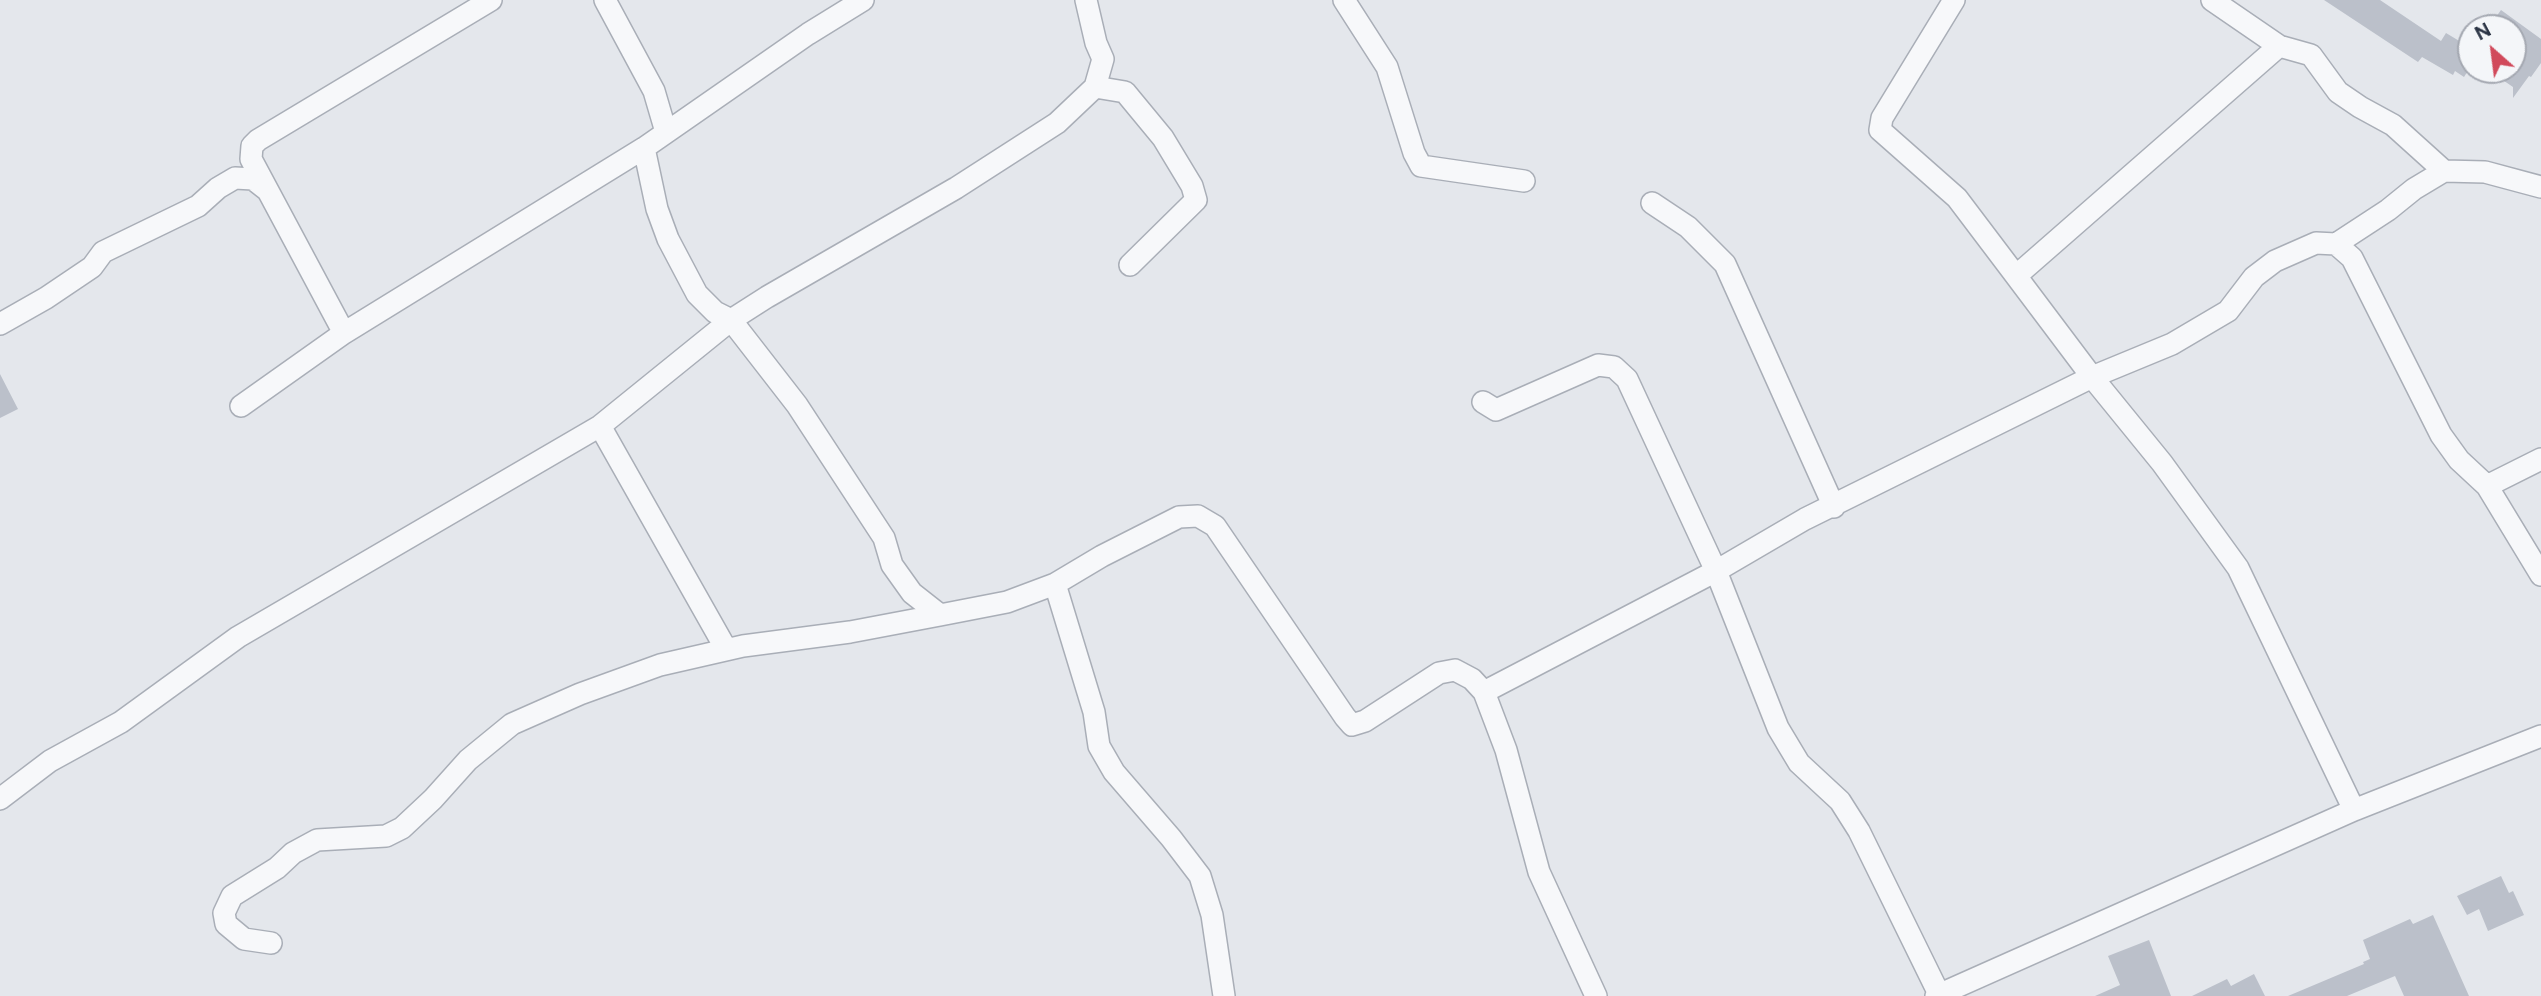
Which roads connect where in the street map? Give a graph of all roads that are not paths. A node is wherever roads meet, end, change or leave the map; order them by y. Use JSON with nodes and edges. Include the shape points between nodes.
{"nodes":[{"id":1,"x":491,"y":0,"type":"edge"},
{"id":2,"x":605,"y":0,"type":"edge"},
{"id":3,"x":863,"y":0,"type":"edge"},
{"id":4,"x":1086,"y":0,"type":"edge"},
{"id":5,"x":1344,"y":0,"type":"edge"},
{"id":6,"x":1954,"y":0,"type":"edge"},
{"id":7,"x":2212,"y":0,"type":"edge"},
{"id":8,"x":2279,"y":46,"type":"junction"},
{"id":9,"x":1103,"y":59,"type":"junction"},
{"id":10,"x":1095,"y":87,"type":"junction"},
{"id":11,"x":1125,"y":92,"type":"junction"},
{"id":12,"x":666,"y":132,"type":"junction"},
{"id":13,"x":644,"y":148,"type":"junction"},
{"id":14,"x":2444,"y":171,"type":"junction"},
{"id":15,"x":1524,"y":181,"type":"dead end"},
{"id":16,"x":2541,"y":187,"type":"edge"},
{"id":17,"x":268,"y":191,"type":"junction"},
{"id":18,"x":1652,"y":203,"type":"dead end"},
{"id":19,"x":2336,"y":244,"type":"junction"},
{"id":20,"x":1130,"y":265,"type":"dead end"},
{"id":21,"x":2016,"y":276,"type":"junction"},
{"id":22,"x":731,"y":320,"type":"junction"},
{"id":23,"x":0,"y":324,"type":"edge"},
{"id":24,"x":344,"y":333,"type":"junction"},
{"id":25,"x":2092,"y":377,"type":"junction"},
{"id":26,"x":1483,"y":402,"type":"dead end"},
{"id":27,"x":241,"y":406,"type":"dead end"},
{"id":28,"x":600,"y":426,"type":"junction"},
{"id":29,"x":2541,"y":459,"type":"edge"},
{"id":30,"x":2487,"y":486,"type":"junction"},
{"id":31,"x":1834,"y":507,"type":"junction"},
{"id":32,"x":1716,"y":571,"type":"junction"},
{"id":33,"x":2541,"y":575,"type":"edge"},
{"id":34,"x":1055,"y":584,"type":"junction"},
{"id":35,"x":940,"y":614,"type":"junction"},
{"id":36,"x":726,"y":649,"type":"junction"},
{"id":37,"x":1484,"y":692,"type":"junction"},
{"id":38,"x":2541,"y":736,"type":"edge"},
{"id":39,"x":0,"y":799,"type":"edge"},
{"id":40,"x":2354,"y":810,"type":"junction"},
{"id":41,"x":271,"y":943,"type":"dead end"},
{"id":42,"x":1938,"y":995,"type":"edge"},
{"id":43,"x":1224,"y":996,"type":"edge"},
{"id":44,"x":1596,"y":996,"type":"edge"}],
"edges":[{"from":1,"to":17,"type":"street","via":[[258,140],[250,153]]},
{"from":2,"to":12,"type":"street","via":[[654,91]]},
{"from":3,"to":12,"type":"street"},
{"from":4,"to":9,"type":"street"},
{"from":5,"to":15,"type":"street","via":[[1387,67],[1421,166]]},
{"from":6,"to":21,"type":"street","via":[[1882,118],[1880,130],[1956,198]]},
{"from":7,"to":8,"type":"street"},
{"from":8,"to":14,"type":"street","via":[[2311,55],[2339,92],[2393,124]]},
{"from":8,"to":21,"type":"street"},
{"from":9,"to":10,"type":"street"},
{"from":9,"to":11,"type":"street"},
{"from":10,"to":11,"type":"street"},
{"from":10,"to":22,"type":"street","via":[[1057,123],[1002,159]]},
{"from":11,"to":20,"type":"street","via":[[1163,138],[1196,200]]},
{"from":12,"to":13,"type":"street"},
{"from":13,"to":22,"type":"street","via":[[668,239],[697,295],[715,313]]},
{"from":13,"to":24,"type":"street"},
{"from":14,"to":16,"type":"street","via":[[2485,173]]},
{"from":14,"to":19,"type":"street"},
{"from":17,"to":23,"type":"street","via":[[253,179],[235,178],[198,206],[103,252],[92,267]]},
{"from":17,"to":24,"type":"street"},
{"from":18,"to":31,"type":"street","via":[[1688,228],[1725,264]]},
{"from":19,"to":25,"type":"street","via":[[2316,243],[2275,261],[2254,277],[2228,311],[2172,344]]},
{"from":19,"to":30,"type":"street","via":[[2352,258],[2441,435]]},
{"from":21,"to":25,"type":"street"},
{"from":22,"to":28,"type":"street"},
{"from":22,"to":35,"type":"street","via":[[797,405],[884,538],[892,565],[912,593]]},
{"from":24,"to":27,"type":"street"},
{"from":25,"to":31,"type":"street"},
{"from":25,"to":40,"type":"street","via":[[2154,452],[2238,568]]},
{"from":26,"to":32,"type":"street","via":[[1496,410],[1598,365],[1614,367],[1627,379]]},
{"from":28,"to":36,"type":"street"},
{"from":28,"to":39,"type":"street","via":[[238,637],[121,722],[50,761]]},
{"from":29,"to":30,"type":"street"},
{"from":30,"to":33,"type":"street"},
{"from":31,"to":32,"type":"street"},
{"from":32,"to":37,"type":"street"},
{"from":32,"to":42,"type":"street","via":[[1778,729],[1799,763],[1840,800],[1859,831]]},
{"from":34,"to":35,"type":"street","via":[[1007,602]]},
{"from":34,"to":37,"type":"street","via":[[1179,517],[1198,516],[1215,526],[1353,725],[1438,673],[1455,670]]},
{"from":34,"to":43,"type":"street","via":[[1094,712],[1099,746],[1114,772],[1200,876],[1212,915]]},
{"from":35,"to":36,"type":"street"},
{"from":36,"to":41,"type":"street","via":[[660,665],[512,724],[468,760],[402,828],[386,836],[317,840],[293,853],[232,896],[224,913],[226,924],[244,939]]},
{"from":37,"to":44,"type":"street","via":[[1506,750],[1539,872]]},
{"from":38,"to":40,"type":"street"},
{"from":40,"to":42,"type":"street"}]}
